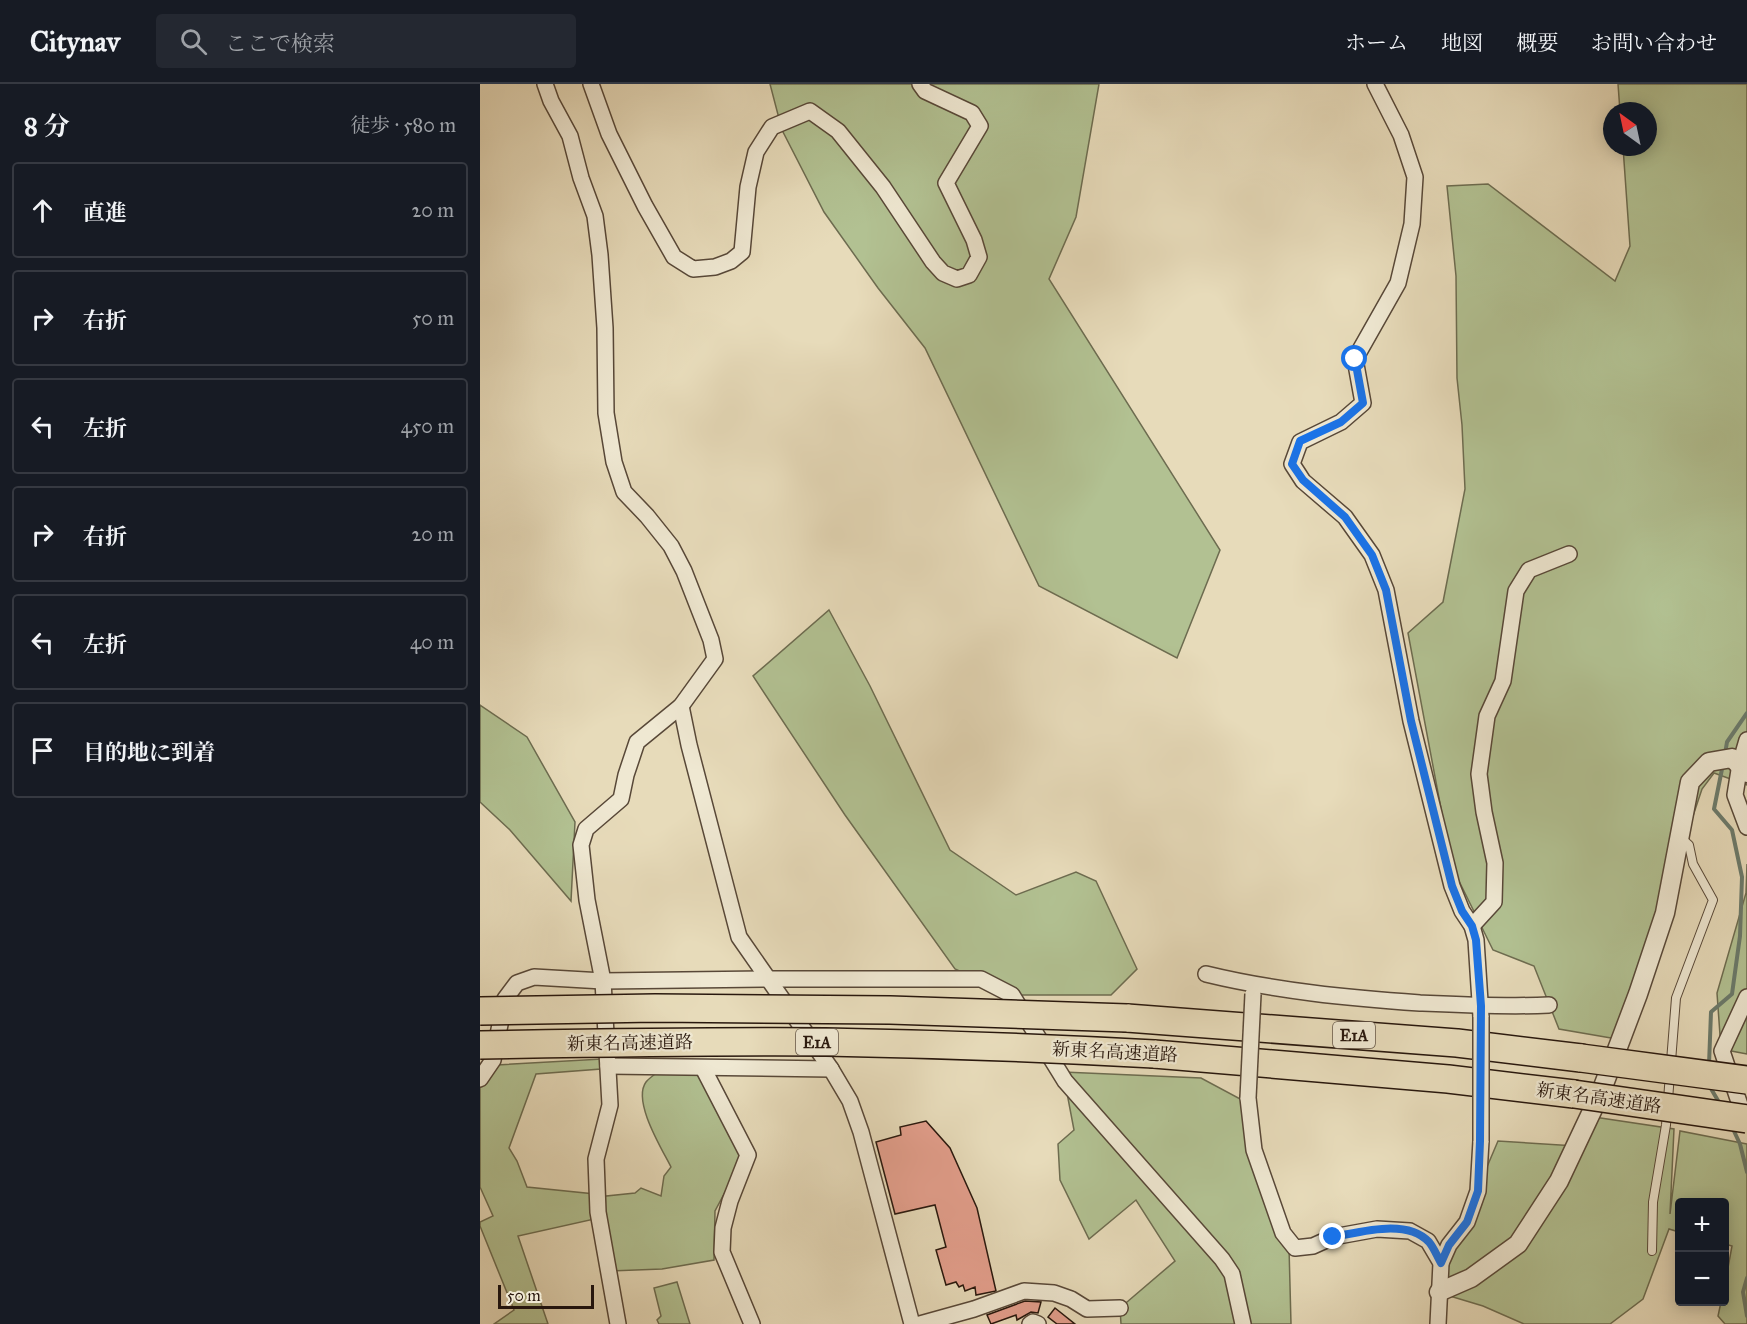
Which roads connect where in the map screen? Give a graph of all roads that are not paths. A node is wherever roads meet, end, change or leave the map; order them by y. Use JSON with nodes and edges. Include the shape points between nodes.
{"nodes":[{"id":1,"x":545,"y":84,"type":"edge"},
{"id":2,"x":591,"y":84,"type":"edge"},
{"id":3,"x":920,"y":84,"type":"edge"},
{"id":4,"x":1375,"y":84,"type":"edge"},
{"id":5,"x":1569,"y":554,"type":"dead end"},
{"id":6,"x":681,"y":706,"type":"junction"},
{"id":7,"x":1747,"y":740,"type":"edge"},
{"id":8,"x":1740,"y":765,"type":"edge"},
{"id":9,"x":1747,"y":827,"type":"edge"},
{"id":10,"x":1679,"y":836,"type":"junction"},
{"id":11,"x":1472,"y":926,"type":"junction"},
{"id":12,"x":1206,"y":974,"type":"dead end"},
{"id":13,"x":768,"y":979,"type":"junction"},
{"id":14,"x":603,"y":981,"type":"junction"},
{"id":15,"x":1254,"y":990,"type":"junction"},
{"id":16,"x":1747,"y":997,"type":"edge"},
{"id":17,"x":1549,"y":1005,"type":"dead end"},
{"id":18,"x":480,"y":1011,"type":"edge"},
{"id":19,"x":1481,"y":1012,"type":"junction"},
{"id":20,"x":480,"y":1046,"type":"edge"},
{"id":21,"x":608,"y":1066,"type":"junction"},
{"id":22,"x":703,"y":1068,"type":"junction"},
{"id":23,"x":831,"y":1070,"type":"junction"},
{"id":24,"x":480,"y":1079,"type":"edge"},
{"id":25,"x":1747,"y":1080,"type":"edge"},
{"id":26,"x":1747,"y":1119,"type":"edge"},
{"id":27,"x":1747,"y":1127,"type":"edge"},
{"id":28,"x":1652,"y":1251,"type":"dead end"},
{"id":29,"x":1441,"y":1263,"type":"junction"},
{"id":30,"x":1439,"y":1292,"type":"junction"},
{"id":31,"x":1120,"y":1308,"type":"dead end"},
{"id":32,"x":975,"y":1316,"type":"edge"},
{"id":33,"x":618,"y":1324,"type":"edge"},
{"id":34,"x":752,"y":1324,"type":"edge"},
{"id":35,"x":912,"y":1324,"type":"edge"},
{"id":36,"x":920,"y":1324,"type":"edge"},
{"id":37,"x":1030,"y":1324,"type":"edge"},
{"id":38,"x":1038,"y":1324,"type":"edge"},
{"id":39,"x":1242,"y":1324,"type":"edge"},
{"id":40,"x":1438,"y":1324,"type":"edge"}],
"edges":[{"from":1,"to":6,"type":"street","via":[[570,136],[595,216],[605,318],[606,413],[614,462],[624,492],[671,546],[711,640],[715,659]]},
{"from":2,"to":3,"type":"street","via":[[609,134],[645,206],[674,257],[693,268],[715,267],[742,252],[748,187],[756,152],[772,127],[810,111],[838,131],[883,187],[933,262],[943,273],[957,279],[969,276],[979,257],[946,183],[980,126],[972,113],[925,91]]},
{"from":4,"to":11,"type":"street","via":[[1401,135],[1415,177],[1412,224],[1398,283],[1355,359],[1363,403],[1341,422],[1300,441],[1292,464],[1303,480],[1345,517],[1376,564],[1386,590],[1411,721],[1452,886]]},
{"from":5,"to":11,"type":"street","via":[[1529,570],[1516,591],[1503,681],[1487,716],[1479,774],[1495,863],[1494,902]]},
{"from":6,"to":13,"type":"street","via":[[739,937]]},
{"from":6,"to":14,"type":"street","via":[[637,742],[621,799],[586,829],[581,845]]},
{"from":7,"to":8,"type":"street"},
{"from":8,"to":9,"type":"street","via":[[1735,795]]},
{"from":8,"to":10,"type":"street","via":[[1708,762],[1690,782]]},
{"from":10,"to":28,"type":"lane","via":[[1689,845],[1693,864],[1713,900],[1676,998],[1666,1125],[1653,1202]]},
{"from":10,"to":30,"type":"street","via":[[1665,913],[1638,994],[1601,1092],[1559,1181],[1518,1244],[1471,1278]]},
{"from":11,"to":19,"type":"street"},
{"from":12,"to":15,"type":"street"},
{"from":13,"to":14,"type":"street"},
{"from":13,"to":23,"type":"street"},
{"from":13,"to":39,"type":"street","via":[[981,979],[1012,995],[1065,1081],[1222,1259],[1232,1274]]},
{"from":14,"to":21,"type":"street"},
{"from":14,"to":24,"type":"street","via":[[534,977],[517,983],[505,999],[493,1060]]},
{"from":15,"to":19,"type":"street"},
{"from":15,"to":29,"type":"street","bridge":true,"via":[[1248,1098],[1254,1150],[1283,1233],[1295,1248],[1377,1228],[1410,1230],[1428,1242]]},
{"from":16,"to":27,"type":"street","via":[[1722,1052]]},
{"from":17,"to":19,"type":"street"},
{"from":18,"to":25,"type":"highway","name":"新東名高速道路","number":"E1A","bridge":true,"via":[[878,1010],[1127,1018],[1457,1043]]},
{"from":19,"to":29,"type":"street","bridge":true,"via":[[1478,1191],[1467,1222]]},
{"from":20,"to":26,"type":"highway","name":"新東名高速道路","number":"E1A","bridge":true,"via":[[826,1042],[1154,1054],[1448,1079]]},
{"from":21,"to":22,"type":"street"},
{"from":21,"to":33,"type":"street","via":[[610,1104],[596,1159],[598,1212]]},
{"from":22,"to":23,"type":"street"},
{"from":22,"to":34,"type":"street","via":[[748,1155],[730,1201],[722,1252]]},
{"from":23,"to":35,"type":"street","via":[[850,1101],[861,1132]]},
{"from":29,"to":30,"type":"street"},
{"from":30,"to":40,"type":"street"},
{"from":31,"to":32,"type":"street","via":[[1087,1309],[1053,1293],[1024,1291]]},
{"from":32,"to":36,"type":"street"},
{"from":37,"to":38,"type":"street"}]}
